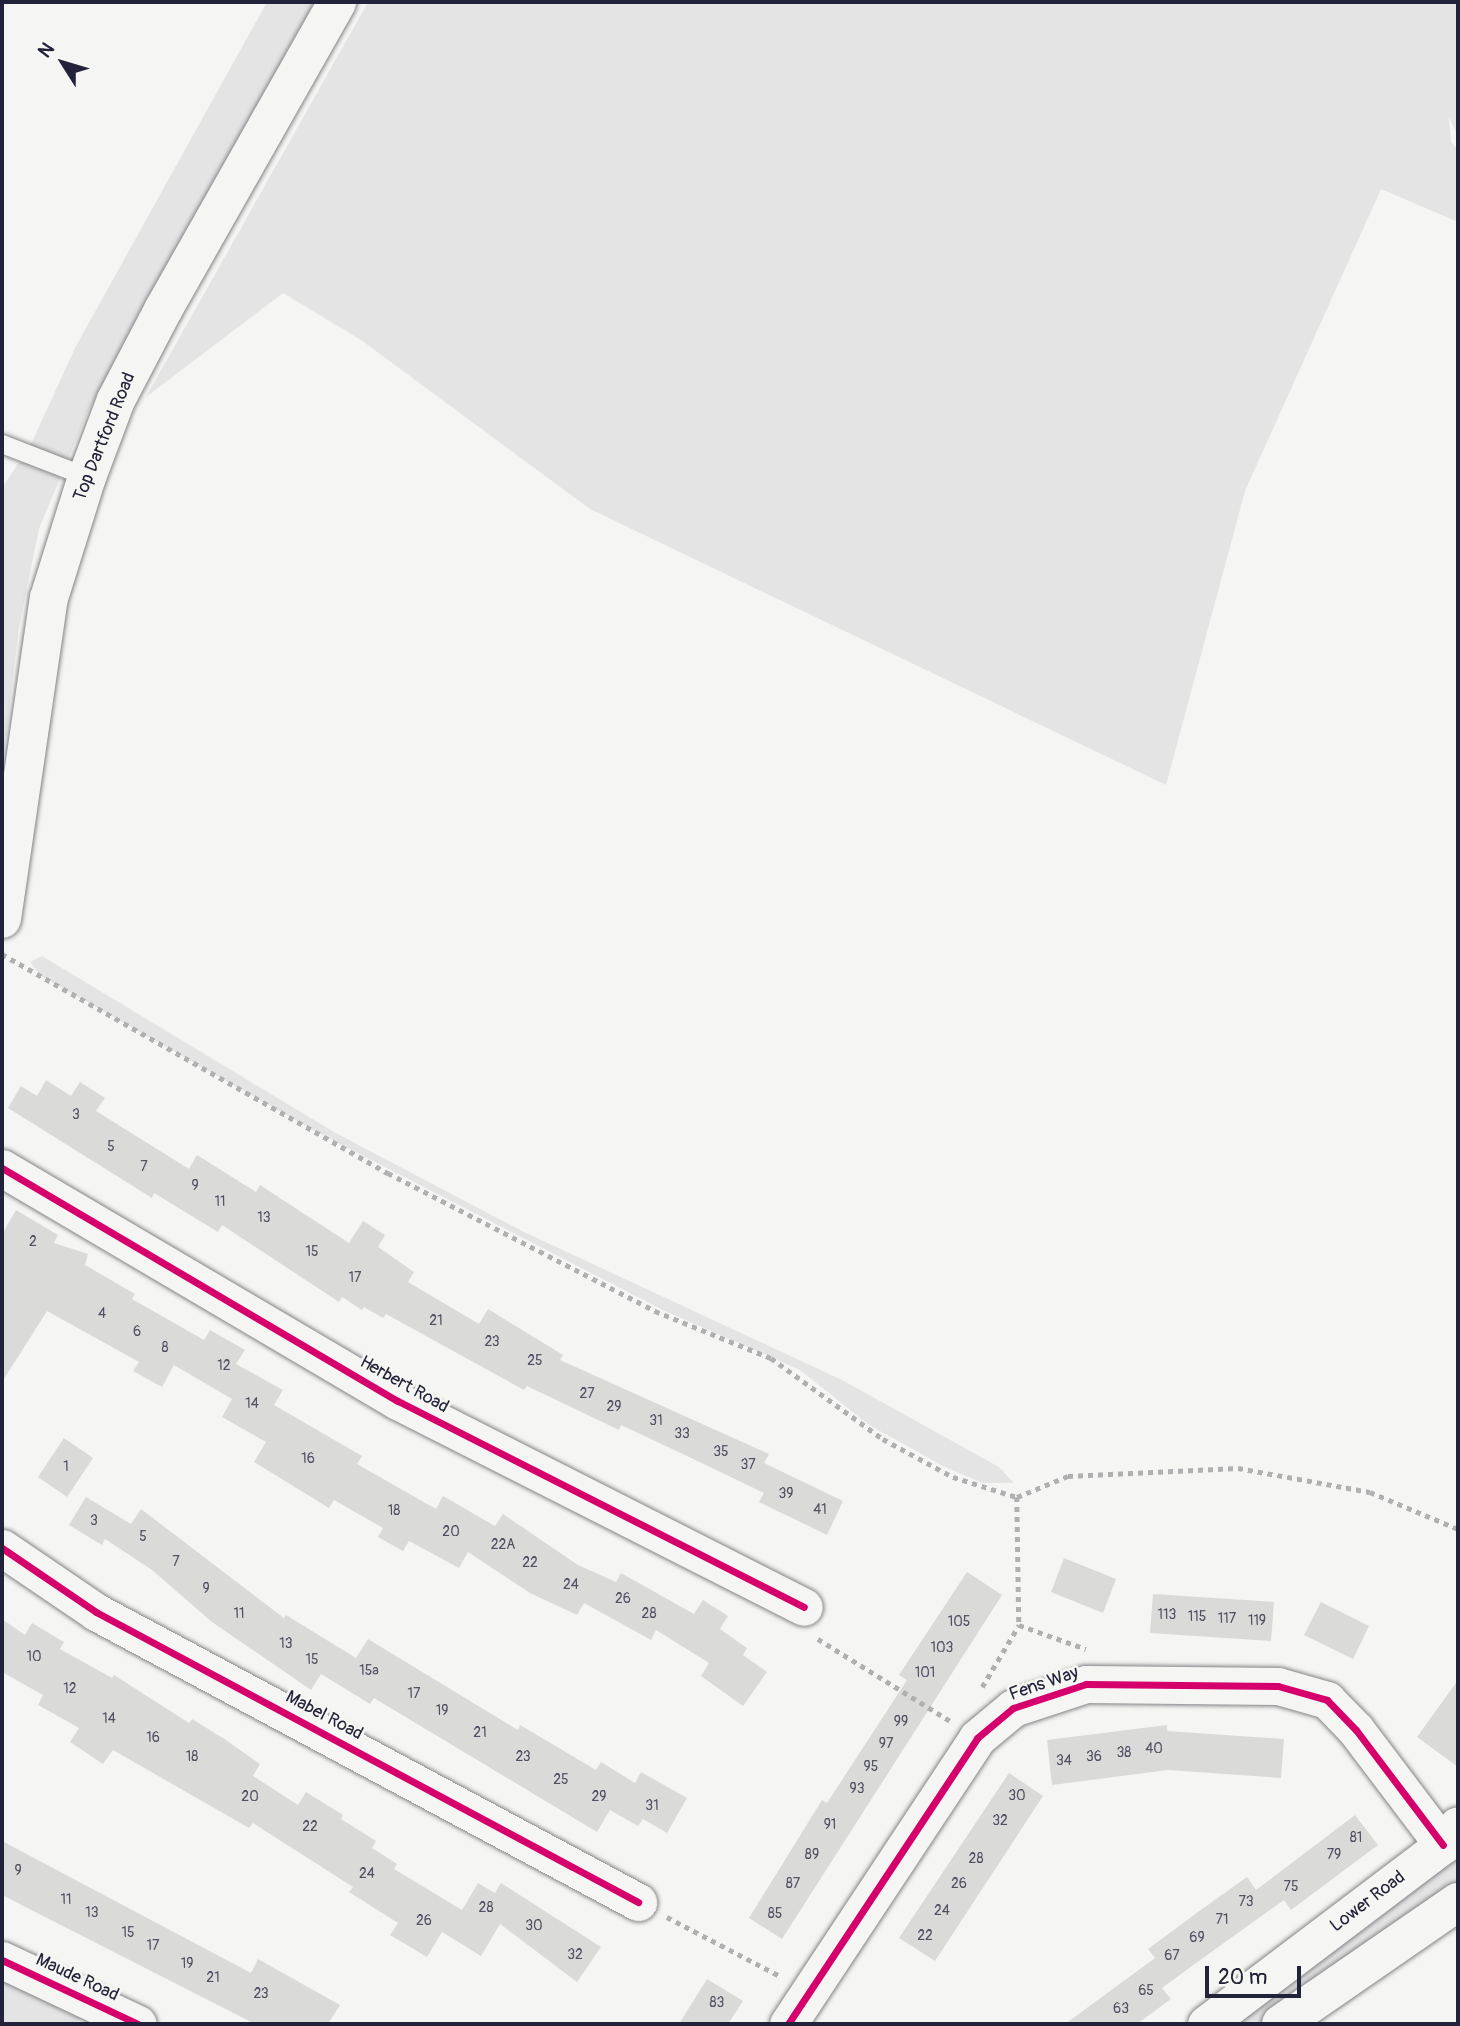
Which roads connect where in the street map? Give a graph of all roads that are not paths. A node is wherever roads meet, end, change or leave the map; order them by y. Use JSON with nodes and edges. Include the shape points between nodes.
{"nodes":[{"id":1,"x":337,"y":2,"type":"edge"},
{"id":2,"x":2,"y":444,"type":"edge"},
{"id":3,"x":87,"y":477,"type":"junction"},
{"id":4,"x":2,"y":919,"type":"edge"},
{"id":5,"x":2,"y":1168,"type":"edge"},
{"id":6,"x":2,"y":1548,"type":"edge"},
{"id":7,"x":804,"y":1607,"type":"road end"},
{"id":8,"x":1451,"y":1835,"type":"edge"},
{"id":9,"x":1458,"y":1902,"type":"edge"},
{"id":10,"x":651,"y":1909,"type":"road end"},
{"id":11,"x":2,"y":1960,"type":"edge"},
{"id":12,"x":138,"y":2024,"type":"edge"},
{"id":13,"x":788,"y":2024,"type":"edge"},
{"id":14,"x":1206,"y":2024,"type":"edge"},
{"id":15,"x":1281,"y":2024,"type":"edge"}],
"edges":[{"from":1,"to":3,"type":"main road","name":"Top Dartford Road","via":[[163,310],[116,400]]},
{"from":2,"to":3,"type":"lane"},
{"from":3,"to":4,"type":"main road","name":"Top Dartford Road","via":[[49,597]]},
{"from":5,"to":7,"type":"street","name":"Herbert Road","via":[[398,1401]]},
{"from":6,"to":10,"type":"street","name":"Mabel Road","via":[[96,1612]]},
{"from":8,"to":13,"type":"street","name":"Fens Way","via":[[1327,1700],[1278,1686],[1086,1684],[1013,1708],[977,1738],[806,1990]]},
{"from":8,"to":14,"type":"street","name":"Lower Road"},
{"from":9,"to":15,"type":"main road"},
{"from":11,"to":12,"type":"street","name":"Maude Road"}]}
